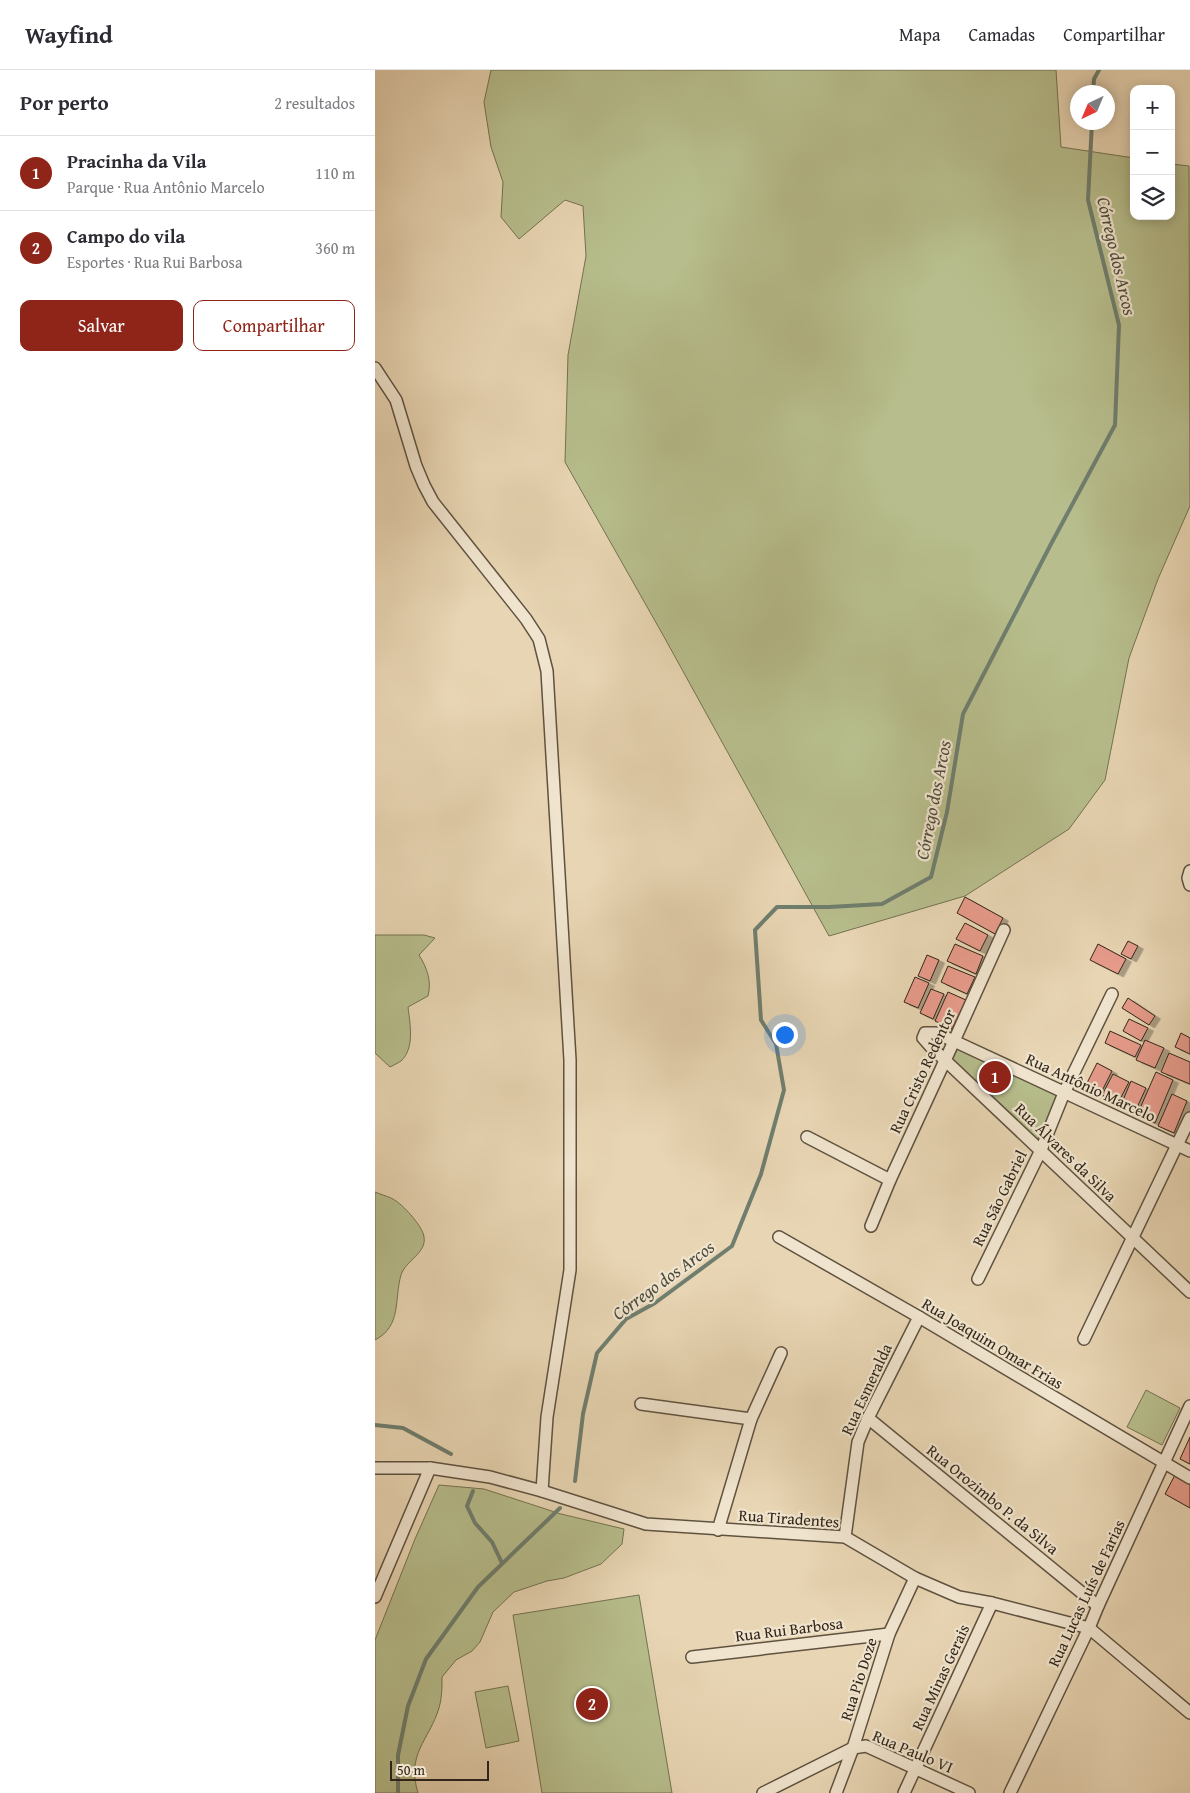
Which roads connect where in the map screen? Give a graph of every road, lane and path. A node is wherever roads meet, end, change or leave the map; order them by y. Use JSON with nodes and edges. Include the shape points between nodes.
{"nodes":[{"id":1,"x":375,"y":368,"type":"edge"},
{"id":2,"x":1004,"y":930,"type":"dead end"},
{"id":3,"x":1112,"y":994,"type":"dead end"},
{"id":4,"x":923,"y":1035,"type":"joint"},
{"id":5,"x":954,"y":1041,"type":"junction"},
{"id":6,"x":945,"y":1060,"type":"junction"},
{"id":7,"x":1065,"y":1093,"type":"junction"},
{"id":8,"x":1190,"y":1118,"type":"edge"},
{"id":9,"x":807,"y":1137,"type":"dead end"},
{"id":10,"x":1178,"y":1145,"type":"junction"},
{"id":11,"x":1041,"y":1150,"type":"junction"},
{"id":12,"x":1190,"y":1151,"type":"edge"},
{"id":13,"x":889,"y":1180,"type":"junction"},
{"id":14,"x":871,"y":1226,"type":"dead end"},
{"id":15,"x":779,"y":1237,"type":"dead end"},
{"id":16,"x":1132,"y":1238,"type":"junction"},
{"id":17,"x":978,"y":1279,"type":"dead end"},
{"id":18,"x":1190,"y":1292,"type":"edge"},
{"id":19,"x":919,"y":1318,"type":"junction"},
{"id":20,"x":1084,"y":1339,"type":"dead end"},
{"id":21,"x":781,"y":1353,"type":"dead end"},
{"id":22,"x":641,"y":1404,"type":"dead end"},
{"id":23,"x":1190,"y":1406,"type":"edge"},
{"id":24,"x":868,"y":1418,"type":"junction"},
{"id":25,"x":751,"y":1419,"type":"junction"},
{"id":26,"x":1164,"y":1464,"type":"junction"},
{"id":27,"x":375,"y":1468,"type":"edge"},
{"id":28,"x":430,"y":1468,"type":"junction"},
{"id":29,"x":1190,"y":1478,"type":"edge"},
{"id":30,"x":542,"y":1492,"type":"junction"},
{"id":31,"x":718,"y":1530,"type":"junction"},
{"id":32,"x":845,"y":1537,"type":"junction"},
{"id":33,"x":915,"y":1578,"type":"junction"},
{"id":34,"x":375,"y":1598,"type":"edge"},
{"id":35,"x":992,"y":1603,"type":"junction"},
{"id":36,"x":1098,"y":1606,"type":"junction"},
{"id":37,"x":1089,"y":1628,"type":"junction"},
{"id":38,"x":889,"y":1634,"type":"junction"},
{"id":39,"x":692,"y":1657,"type":"dead end"},
{"id":40,"x":1190,"y":1713,"type":"edge"},
{"id":41,"x":853,"y":1748,"type":"junction"},
{"id":42,"x":915,"y":1768,"type":"junction"},
{"id":43,"x":763,"y":1793,"type":"edge"},
{"id":44,"x":836,"y":1793,"type":"edge"},
{"id":45,"x":904,"y":1793,"type":"edge"},
{"id":46,"x":969,"y":1793,"type":"edge"},
{"id":47,"x":1010,"y":1793,"type":"edge"}],
"edges":[{"from":1,"to":30,"type":"street","via":[[396,400],[419,472],[433,502],[539,639],[547,671],[570,1060],[570,1270],[547,1417]]},
{"from":2,"to":5,"type":"street","name":"Rua Cristo Redentor"},
{"from":3,"to":7,"type":"street","name":"Rua São Gabriel"},
{"from":4,"to":5,"type":"street","name":"Rua Antônio Marcelo","via":[[925,1032],[936,1033]]},
{"from":4,"to":6,"type":"street","name":"Rua Álvares da Silva","via":[[924,1040]]},
{"from":5,"to":6,"type":"street","name":"Rua Cristo Redentor"},
{"from":5,"to":7,"type":"street","name":"Rua Antônio Marcelo"},
{"from":6,"to":11,"type":"street","name":"Rua Álvares da Silva"},
{"from":6,"to":13,"type":"street","name":"Rua Cristo Redentor"},
{"from":7,"to":10,"type":"street","name":"Rua Antônio Marcelo"},
{"from":7,"to":11,"type":"street","name":"Rua São Gabriel"},
{"from":8,"to":10,"type":"street"},
{"from":9,"to":13,"type":"street"},
{"from":10,"to":12,"type":"street","name":"Rua Antônio Marcelo"},
{"from":10,"to":16,"type":"street"},
{"from":11,"to":16,"type":"street","name":"Rua Álvares da Silva"},
{"from":11,"to":17,"type":"street","name":"Rua São Gabriel"},
{"from":13,"to":14,"type":"street","name":"Rua Cristo Redentor"},
{"from":15,"to":19,"type":"street","name":"Rua Joaquim Omar Frias"},
{"from":16,"to":18,"type":"street","name":"Rua Álvares da Silva"},
{"from":16,"to":20,"type":"street"},
{"from":19,"to":24,"type":"street","name":"Rua Esmeralda"},
{"from":19,"to":26,"type":"street","name":"Rua Joaquim Omar Frias"},
{"from":21,"to":25,"type":"street"},
{"from":22,"to":25,"type":"street"},
{"from":23,"to":26,"type":"street","name":"Rua Lucas Luís de Farias"},
{"from":24,"to":32,"type":"street","name":"Rua Esmeralda","via":[[858,1442]]},
{"from":24,"to":36,"type":"street","name":"Rua Orozimbo P. da Silva"},
{"from":25,"to":31,"type":"street"},
{"from":26,"to":29,"type":"street","name":"Rua Joaquim Omar Frias"},
{"from":26,"to":36,"type":"street","name":"Rua Lucas Luís de Farias"},
{"from":27,"to":28,"type":"street","name":"Rua Tiradentes"},
{"from":28,"to":30,"type":"street","name":"Rua Tiradentes","via":[[490,1477]]},
{"from":28,"to":34,"type":"street"},
{"from":30,"to":31,"type":"street","name":"Rua Tiradentes","via":[[646,1524]]},
{"from":31,"to":32,"type":"street","name":"Rua Tiradentes"},
{"from":32,"to":33,"type":"street","name":"Rua Tiradentes"},
{"from":33,"to":35,"type":"street","name":"Rua Tiradentes","via":[[959,1597]]},
{"from":33,"to":38,"type":"street","name":"Rua Pio Doze"},
{"from":35,"to":37,"type":"street","name":"Rua Tiradentes"},
{"from":35,"to":42,"type":"street","name":"Rua Minas Gerais"},
{"from":36,"to":37,"type":"street","name":"Rua Lucas Luís de Farias"},
{"from":37,"to":40,"type":"street","name":"Rua Tiradentes"},
{"from":37,"to":47,"type":"street","name":"Rua Lucas Luís de Farias"},
{"from":38,"to":39,"type":"street","name":"Rua Rui Barbosa"},
{"from":38,"to":41,"type":"street","name":"Rua Pio Doze"},
{"from":41,"to":42,"type":"street","name":"Rua Paulo VI","via":[[865,1746]]},
{"from":41,"to":43,"type":"street","name":"Rua Paulo VI"},
{"from":41,"to":44,"type":"street","name":"Rua Pio Doze"},
{"from":42,"to":45,"type":"street","name":"Rua Minas Gerais"},
{"from":42,"to":46,"type":"street","name":"Rua Paulo VI"}]}
